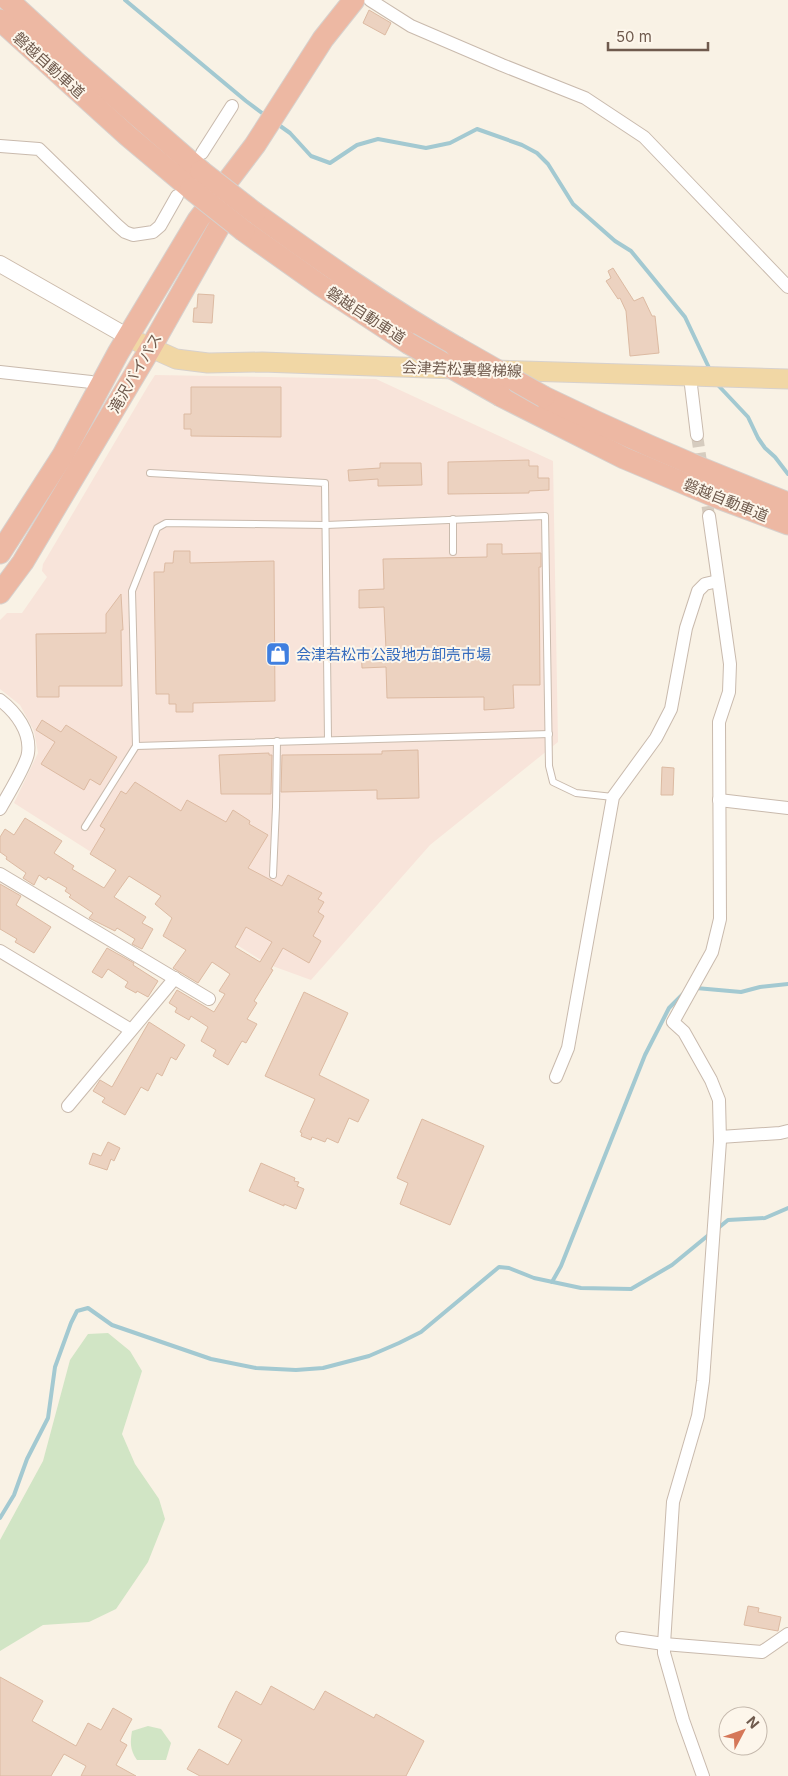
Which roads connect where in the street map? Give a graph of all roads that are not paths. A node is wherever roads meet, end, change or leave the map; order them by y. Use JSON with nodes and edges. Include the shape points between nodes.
{"nodes":[{"id":1,"x":8,"y":0,"type":"edge"},
{"id":2,"x":354,"y":0,"type":"edge"},
{"id":3,"x":370,"y":0,"type":"edge"},
{"id":4,"x":0,"y":20,"type":"edge"},
{"id":5,"x":232,"y":106,"type":"dead end"},
{"id":6,"x":0,"y":146,"type":"edge"},
{"id":7,"x":193,"y":177,"type":"junction"},
{"id":8,"x":0,"y":264,"type":"edge"},
{"id":9,"x":788,"y":287,"type":"edge"},
{"id":10,"x":139,"y":343,"type":"junction"},
{"id":11,"x":0,"y":372,"type":"edge"},
{"id":12,"x":690,"y":377,"type":"junction"},
{"id":13,"x":788,"y":380,"type":"edge"},
{"id":14,"x":91,"y":382,"type":"dead end"},
{"id":15,"x":698,"y":435,"type":"tunnel mouth"},
{"id":16,"x":150,"y":473,"type":"dead end"},
{"id":17,"x":788,"y":503,"type":"edge"},
{"id":18,"x":709,"y":516,"type":"tunnel mouth"},
{"id":19,"x":453,"y":520,"type":"junction"},
{"id":20,"x":788,"y":524,"type":"edge"},
{"id":21,"x":326,"y":525,"type":"junction"},
{"id":22,"x":0,"y":552,"type":"edge"},
{"id":23,"x":453,"y":552,"type":"dead end"},
{"id":24,"x":718,"y":581,"type":"junction"},
{"id":25,"x":0,"y":593,"type":"edge"},
{"id":26,"x":0,"y":700,"type":"edge"},
{"id":27,"x":549,"y":734,"type":"junction"},
{"id":28,"x":328,"y":740,"type":"junction"},
{"id":29,"x":276,"y":741,"type":"junction"},
{"id":30,"x":136,"y":746,"type":"junction"},
{"id":31,"x":613,"y":797,"type":"junction"},
{"id":32,"x":720,"y":800,"type":"junction"},
{"id":33,"x":788,"y":808,"type":"edge"},
{"id":34,"x":0,"y":809,"type":"edge"},
{"id":35,"x":85,"y":827,"type":"dead end"},
{"id":36,"x":0,"y":874,"type":"edge"},
{"id":37,"x":273,"y":875,"type":"dead end"},
{"id":38,"x":0,"y":951,"type":"edge"},
{"id":39,"x":175,"y":978,"type":"junction"},
{"id":40,"x":210,"y":999,"type":"dead end"},
{"id":41,"x":131,"y":1030,"type":"junction"},
{"id":42,"x":556,"y":1077,"type":"dead end"},
{"id":43,"x":68,"y":1106,"type":"dead end"},
{"id":44,"x":788,"y":1131,"type":"edge"},
{"id":45,"x":720,"y":1137,"type":"junction"},
{"id":46,"x":788,"y":1634,"type":"edge"},
{"id":47,"x":622,"y":1638,"type":"dead end"},
{"id":48,"x":664,"y":1644,"type":"junction"},
{"id":49,"x":703,"y":1776,"type":"edge"}],
"edges":[{"from":1,"to":7,"type":"highway","name":"磐越自動車道"},
{"from":2,"to":10,"type":"highway","name":"滝沢バイパス","via":[[323,39],[255,145],[220,225]]},
{"from":3,"to":9,"type":"street","via":[[412,26],[585,98],[644,137]]},
{"from":4,"to":7,"type":"highway","name":"磐越自動車道","via":[[128,136]]},
{"from":5,"to":7,"type":"street"},
{"from":6,"to":7,"type":"street","via":[[39,149],[117,225],[133,235],[153,232],[160,226]]},
{"from":7,"to":17,"type":"highway","name":"磐越自動車道","bridge":true,"via":[[255,212],[426,330],[544,397],[630,438]]},
{"from":7,"to":20,"type":"highway","name":"磐越自動車道","bridge":true,"via":[[244,231],[408,343],[501,396],[624,458]]},
{"from":8,"to":10,"type":"street"},
{"from":10,"to":12,"type":"main road","name":"会津若松裏磐梯線","via":[[176,359],[208,363],[262,362]]},
{"from":10,"to":22,"type":"highway","name":"滝沢バイパス","via":[[99,386],[63,455]]},
{"from":10,"to":25,"type":"highway","name":"滝沢バイパス","via":[[23,562]]},
{"from":11,"to":14,"type":"street"},
{"from":12,"to":13,"type":"main road","name":"会津若松裏磐梯線"},
{"from":12,"to":15,"type":"street"},
{"from":16,"to":21,"type":"lane","via":[[324,483]]},
{"from":18,"to":24,"type":"street"},
{"from":19,"to":21,"type":"lane"},
{"from":19,"to":23,"type":"lane"},
{"from":19,"to":27,"type":"lane","via":[[545,516]]},
{"from":21,"to":28,"type":"lane"},
{"from":21,"to":30,"type":"lane","via":[[166,523],[157,528],[132,591]]},
{"from":24,"to":31,"type":"street","via":[[706,584],[698,591],[686,628],[671,709],[656,738]]},
{"from":24,"to":32,"type":"street","via":[[730,664],[728,692],[719,722]]},
{"from":26,"to":34,"type":"street","via":[[21,722],[28,755]]},
{"from":27,"to":28,"type":"lane"},
{"from":27,"to":31,"type":"lane","via":[[549,766],[554,782],[576,793]]},
{"from":28,"to":29,"type":"lane"},
{"from":29,"to":30,"type":"lane"},
{"from":29,"to":37,"type":"lane"},
{"from":30,"to":35,"type":"lane"},
{"from":31,"to":42,"type":"street","via":[[568,1048]]},
{"from":32,"to":33,"type":"street"},
{"from":32,"to":45,"type":"street","via":[[720,919],[712,952],[673,1022],[684,1032],[711,1080],[719,1100]]},
{"from":36,"to":39,"type":"street"},
{"from":38,"to":41,"type":"street"},
{"from":39,"to":40,"type":"street"},
{"from":39,"to":41,"type":"street"},
{"from":41,"to":43,"type":"street"},
{"from":44,"to":45,"type":"street"},
{"from":45,"to":48,"type":"street","via":[[703,1381],[698,1416],[673,1502]]},
{"from":46,"to":48,"type":"street","via":[[762,1652]]},
{"from":47,"to":48,"type":"street"},
{"from":48,"to":49,"type":"street","via":[[683,1720]]}]}
